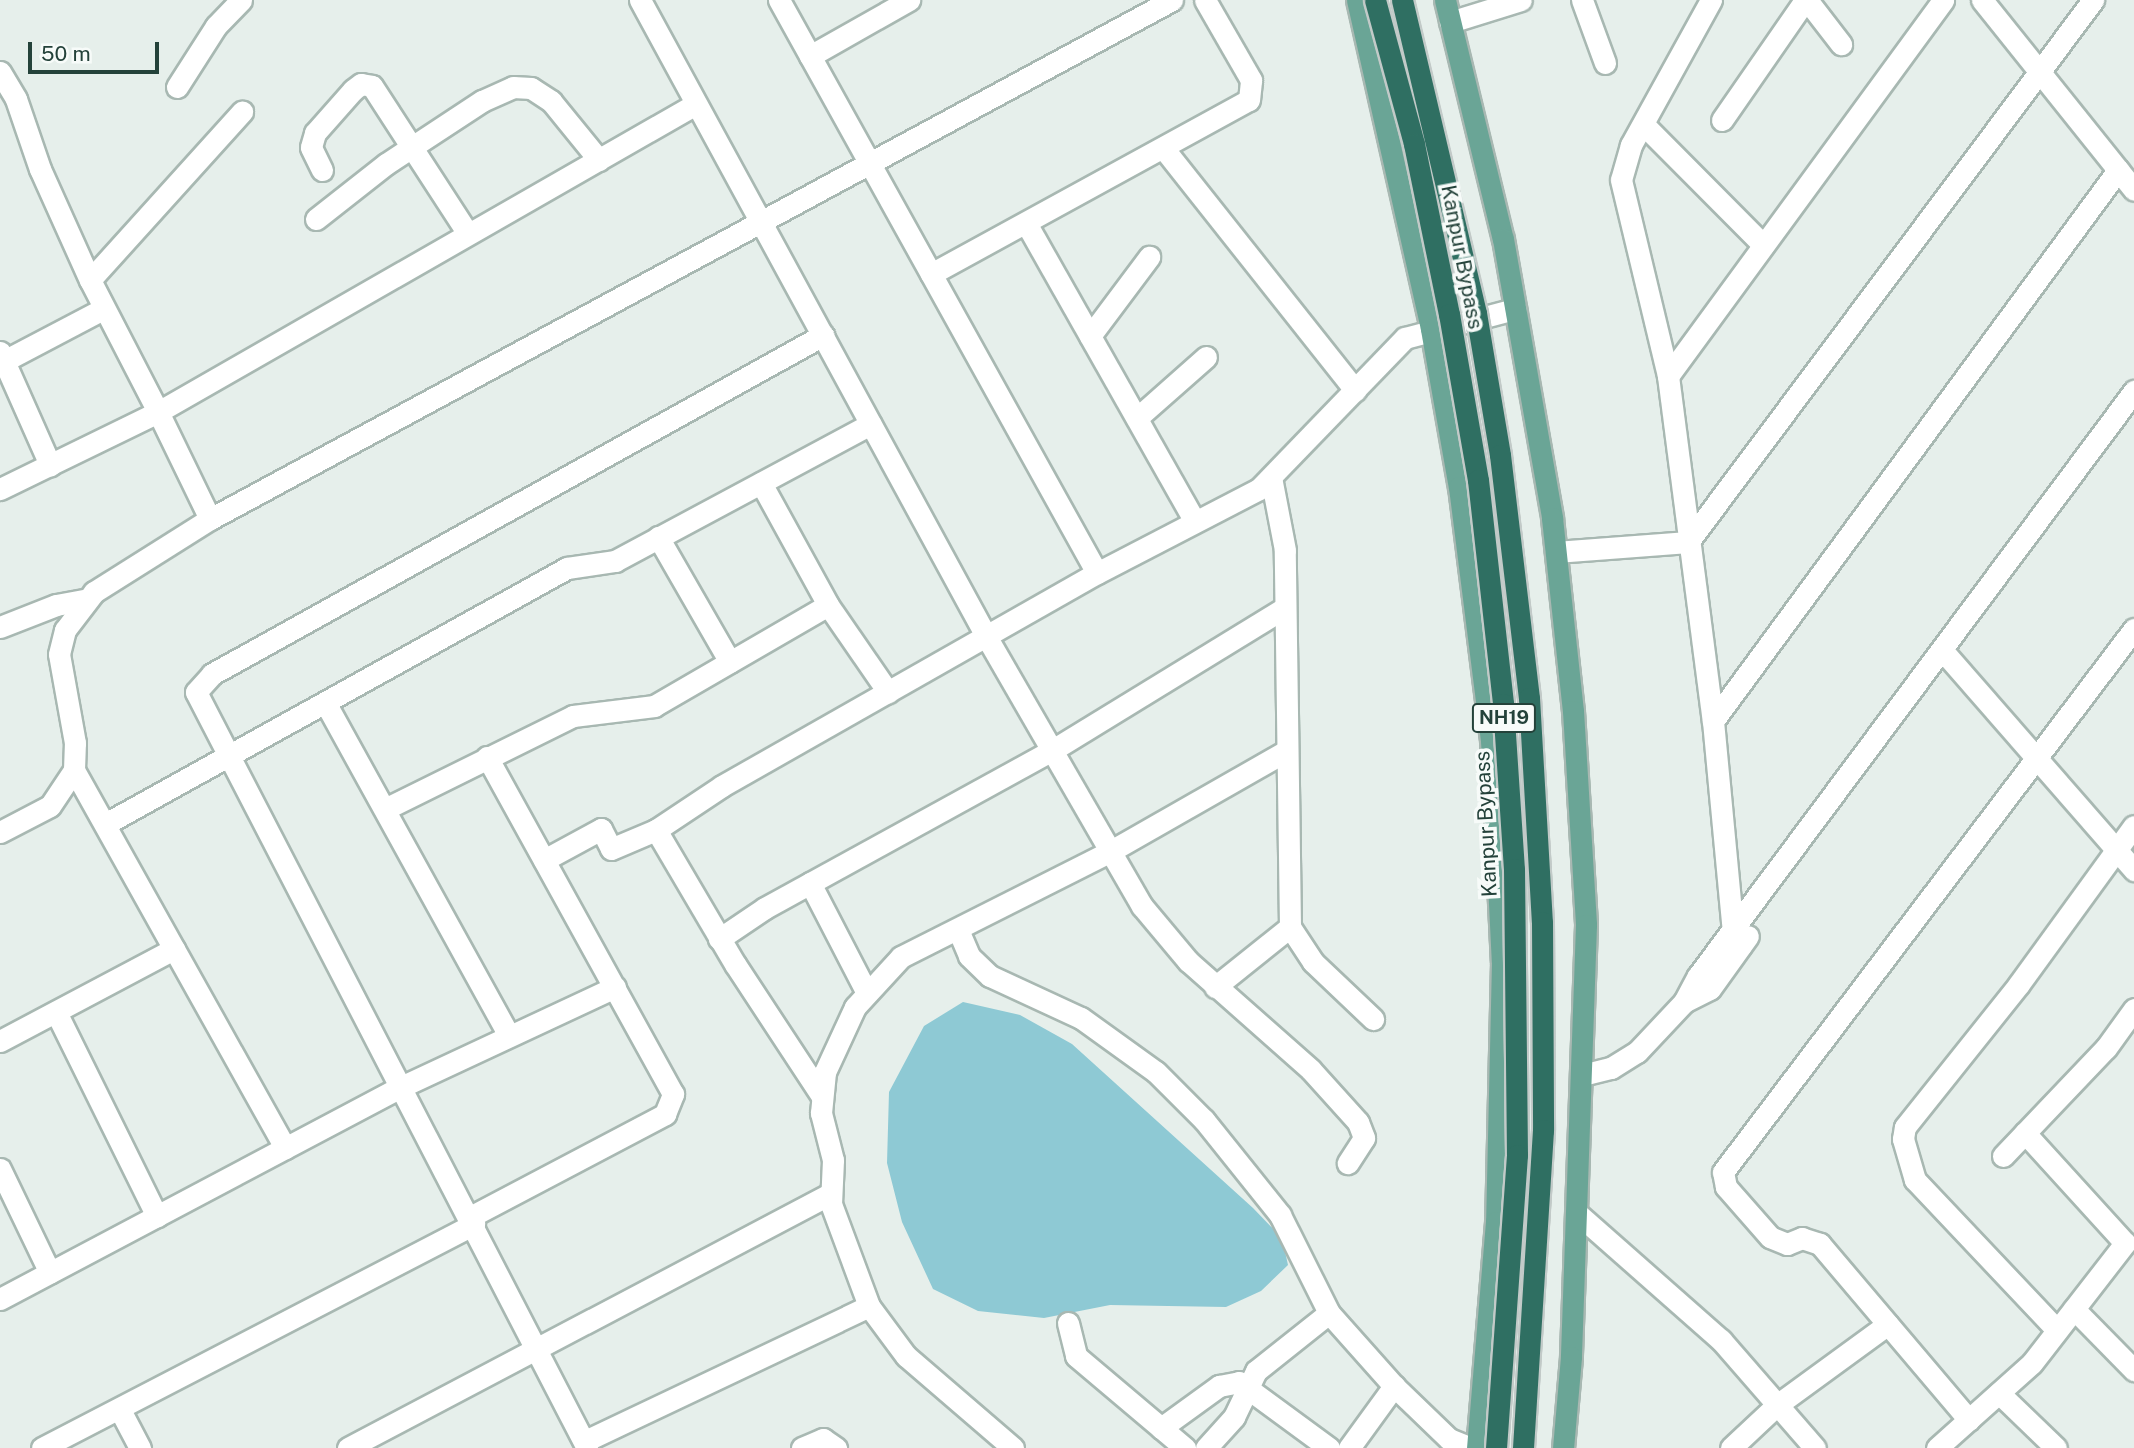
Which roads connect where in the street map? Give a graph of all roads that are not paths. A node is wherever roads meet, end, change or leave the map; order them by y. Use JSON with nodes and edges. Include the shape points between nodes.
{"nodes":[{"id":1,"x":241,"y":0,"type":"edge"},
{"id":2,"x":640,"y":0,"type":"edge"},
{"id":3,"x":779,"y":0,"type":"edge"},
{"id":4,"x":909,"y":0,"type":"edge"},
{"id":5,"x":1172,"y":0,"type":"edge"},
{"id":6,"x":1205,"y":0,"type":"edge"},
{"id":7,"x":1357,"y":0,"type":"edge"},
{"id":8,"x":1375,"y":0,"type":"edge"},
{"id":9,"x":1402,"y":0,"type":"edge"},
{"id":10,"x":1445,"y":0,"type":"edge"},
{"id":11,"x":1521,"y":0,"type":"edge"},
{"id":12,"x":1582,"y":0,"type":"edge"},
{"id":13,"x":1711,"y":0,"type":"edge"},
{"id":14,"x":1806,"y":0,"type":"edge"},
{"id":15,"x":1943,"y":0,"type":"edge"},
{"id":16,"x":1982,"y":0,"type":"edge"},
{"id":17,"x":2093,"y":0,"type":"edge"},
{"id":18,"x":1450,"y":22,"type":"junction"},
{"id":19,"x":1841,"y":44,"type":"dead end"},
{"id":20,"x":810,"y":56,"type":"junction"},
{"id":21,"x":1605,"y":63,"type":"dead end"},
{"id":22,"x":0,"y":72,"type":"edge"},
{"id":23,"x":2040,"y":72,"type":"junction"},
{"id":24,"x":177,"y":87,"type":"dead end"},
{"id":25,"x":694,"y":106,"type":"junction"},
{"id":26,"x":242,"y":112,"type":"dead end"},
{"id":27,"x":1722,"y":120,"type":"dead end"},
{"id":28,"x":1644,"y":126,"type":"junction"},
{"id":29,"x":415,"y":146,"type":"junction"},
{"id":30,"x":1164,"y":149,"type":"junction"},
{"id":31,"x":599,"y":160,"type":"junction"},
{"id":32,"x":870,"y":162,"type":"junction"},
{"id":33,"x":322,"y":170,"type":"dead end"},
{"id":34,"x":2118,"y":170,"type":"junction"},
{"id":35,"x":2134,"y":190,"type":"edge"},
{"id":36,"x":316,"y":219,"type":"dead end"},
{"id":37,"x":761,"y":221,"type":"junction"},
{"id":38,"x":1026,"y":223,"type":"junction"},
{"id":39,"x":468,"y":234,"type":"junction"},
{"id":40,"x":1763,"y":245,"type":"junction"},
{"id":41,"x":1149,"y":257,"type":"dead end"},
{"id":42,"x":932,"y":274,"type":"junction"},
{"id":43,"x":90,"y":280,"type":"junction"},
{"id":44,"x":103,"y":309,"type":"junction"},
{"id":45,"x":1515,"y":309,"type":"junction"},
{"id":46,"x":1431,"y":330,"type":"junction"},
{"id":47,"x":823,"y":335,"type":"junction"},
{"id":48,"x":1090,"y":337,"type":"junction"},
{"id":49,"x":2,"y":356,"type":"edge"},
{"id":50,"x":1206,"y":357,"type":"dead end"},
{"id":51,"x":1668,"y":376,"type":"junction"},
{"id":52,"x":1355,"y":390,"type":"junction"},
{"id":53,"x":2134,"y":391,"type":"edge"},
{"id":54,"x":158,"y":412,"type":"junction"},
{"id":55,"x":2134,"y":413,"type":"edge"},
{"id":56,"x":1137,"y":418,"type":"junction"},
{"id":57,"x":871,"y":424,"type":"junction"},
{"id":58,"x":50,"y":465,"type":"junction"},
{"id":59,"x":1271,"y":477,"type":"junction"},
{"id":60,"x":761,"y":483,"type":"junction"},
{"id":61,"x":0,"y":489,"type":"edge"},
{"id":62,"x":210,"y":519,"type":"junction"},
{"id":63,"x":1195,"y":522,"type":"junction"},
{"id":64,"x":658,"y":537,"type":"junction"},
{"id":65,"x":1688,"y":542,"type":"junction"},
{"id":66,"x":1556,"y":552,"type":"junction"},
{"id":67,"x":1097,"y":573,"type":"junction"},
{"id":68,"x":85,"y":600,"type":"junction"},
{"id":69,"x":828,"y":605,"type":"junction"},
{"id":70,"x":1283,"y":610,"type":"junction"},
{"id":71,"x":3,"y":618,"type":"edge"},
{"id":72,"x":2134,"y":629,"type":"edge"},
{"id":73,"x":986,"y":636,"type":"junction"},
{"id":74,"x":1947,"y":656,"type":"junction"},
{"id":75,"x":730,"y":662,"type":"junction"},
{"id":76,"x":888,"y":692,"type":"junction"},
{"id":77,"x":326,"y":704,"type":"junction"},
{"id":78,"x":1713,"y":721,"type":"junction"},
{"id":79,"x":1051,"y":751,"type":"junction"},
{"id":80,"x":1286,"y":751,"type":"junction"},
{"id":81,"x":227,"y":757,"type":"junction"},
{"id":82,"x":487,"y":757,"type":"junction"},
{"id":83,"x":2036,"y":762,"type":"junction"},
{"id":84,"x":74,"y":770,"type":"junction"},
{"id":85,"x":384,"y":809,"type":"junction"},
{"id":86,"x":107,"y":823,"type":"junction"},
{"id":87,"x":2134,"y":826,"type":"edge"},
{"id":88,"x":656,"y":830,"type":"junction"},
{"id":89,"x":0,"y":832,"type":"edge"},
{"id":90,"x":2116,"y":850,"type":"junction"},
{"id":91,"x":1111,"y":851,"type":"junction"},
{"id":92,"x":544,"y":860,"type":"junction"},
{"id":93,"x":2134,"y":870,"type":"edge"},
{"id":94,"x":810,"y":884,"type":"junction"},
{"id":95,"x":1290,"y":928,"type":"junction"},
{"id":96,"x":959,"y":932,"type":"junction"},
{"id":97,"x":719,"y":939,"type":"junction"},
{"id":98,"x":1737,"y":940,"type":"junction"},
{"id":99,"x":174,"y":949,"type":"junction"},
{"id":100,"x":615,"y":986,"type":"junction"},
{"id":101,"x":1215,"y":987,"type":"junction"},
{"id":102,"x":866,"y":991,"type":"junction"},
{"id":103,"x":2134,"y":1009,"type":"edge"},
{"id":104,"x":56,"y":1012,"type":"junction"},
{"id":105,"x":1373,"y":1019,"type":"dead end"},
{"id":106,"x":509,"y":1036,"type":"junction"},
{"id":107,"x":0,"y":1041,"type":"edge"},
{"id":108,"x":1583,"y":1075,"type":"junction"},
{"id":109,"x":402,"y":1086,"type":"junction"},
{"id":110,"x":821,"y":1096,"type":"junction"},
{"id":111,"x":2025,"y":1133,"type":"junction"},
{"id":112,"x":285,"y":1148,"type":"junction"},
{"id":113,"x":2003,"y":1156,"type":"dead end"},
{"id":114,"x":1348,"y":1163,"type":"dead end"},
{"id":115,"x":0,"y":1169,"type":"edge"},
{"id":116,"x":830,"y":1194,"type":"junction"},
{"id":117,"x":1578,"y":1214,"type":"junction"},
{"id":118,"x":157,"y":1216,"type":"junction"},
{"id":119,"x":472,"y":1221,"type":"junction"},
{"id":120,"x":50,"y":1273,"type":"junction"},
{"id":121,"x":0,"y":1299,"type":"edge"},
{"id":122,"x":869,"y":1306,"type":"junction"},
{"id":123,"x":2074,"y":1309,"type":"junction"},
{"id":124,"x":1329,"y":1313,"type":"junction"},
{"id":125,"x":1068,"y":1323,"type":"dead end"},
{"id":126,"x":1888,"y":1324,"type":"junction"},
{"id":127,"x":2057,"y":1331,"type":"junction"},
{"id":128,"x":538,"y":1349,"type":"junction"},
{"id":129,"x":2134,"y":1370,"type":"edge"},
{"id":130,"x":1247,"y":1383,"type":"junction"},
{"id":131,"x":1394,"y":1386,"type":"junction"},
{"id":132,"x":1999,"y":1393,"type":"junction"},
{"id":133,"x":1777,"y":1405,"type":"junction"},
{"id":134,"x":120,"y":1410,"type":"junction"},
{"id":135,"x":1969,"y":1420,"type":"junction"},
{"id":136,"x":1161,"y":1428,"type":"junction"},
{"id":137,"x":586,"y":1444,"type":"edge"},
{"id":138,"x":42,"y":1448,"type":"edge"},
{"id":139,"x":140,"y":1448,"type":"edge"},
{"id":140,"x":348,"y":1448,"type":"edge"},
{"id":141,"x":802,"y":1448,"type":"edge"},
{"id":142,"x":836,"y":1448,"type":"edge"},
{"id":143,"x":1013,"y":1448,"type":"edge"},
{"id":144,"x":1185,"y":1448,"type":"edge"},
{"id":145,"x":1206,"y":1448,"type":"edge"},
{"id":146,"x":1329,"y":1448,"type":"edge"},
{"id":147,"x":1349,"y":1448,"type":"edge"},
{"id":148,"x":1471,"y":1448,"type":"edge"},
{"id":149,"x":1477,"y":1448,"type":"edge"},
{"id":150,"x":1496,"y":1448,"type":"edge"},
{"id":151,"x":1523,"y":1448,"type":"edge"},
{"id":152,"x":1563,"y":1448,"type":"edge"},
{"id":153,"x":1731,"y":1448,"type":"edge"},
{"id":154,"x":1815,"y":1448,"type":"edge"},
{"id":155,"x":1937,"y":1448,"type":"edge"},
{"id":156,"x":2056,"y":1448,"type":"edge"}],
"edges":[{"from":1,"to":24,"type":"street","via":[[216,26]]},
{"from":2,"to":25,"type":"street"},
{"from":3,"to":20,"type":"street"},
{"from":4,"to":20,"type":"street"},
{"from":5,"to":32,"type":"street"},
{"from":6,"to":30,"type":"street","via":[[1251,80],[1252,93],[1249,100]]},
{"from":7,"to":46,"type":"main road"},
{"from":8,"to":150,"type":"highway","name":"Kanpur Bypass","number":"NH19","bridge":true,"via":[[1414,144],[1450,314],[1478,480],[1503,704],[1514,869],[1517,1155]]},
{"from":9,"to":151,"type":"highway","name":"Kanpur Bypass","number":"NH19","bridge":true,"via":[[1476,313],[1500,455],[1529,698],[1542,922],[1543,1130]]},
{"from":10,"to":18,"type":"main road"},
{"from":11,"to":18,"type":"street"},
{"from":12,"to":21,"type":"street"},
{"from":13,"to":28,"type":"street"},
{"from":14,"to":19,"type":"street"},
{"from":14,"to":27,"type":"street"},
{"from":15,"to":40,"type":"street"},
{"from":16,"to":23,"type":"street"},
{"from":17,"to":23,"type":"street"},
{"from":18,"to":45,"type":"main road","via":[[1503,239]]},
{"from":20,"to":32,"type":"street"},
{"from":22,"to":43,"type":"street","via":[[16,99],[40,169]]},
{"from":23,"to":34,"type":"street"},
{"from":23,"to":65,"type":"street"},
{"from":25,"to":31,"type":"street"},
{"from":25,"to":37,"type":"street"},
{"from":26,"to":43,"type":"street"},
{"from":28,"to":40,"type":"street"},
{"from":28,"to":51,"type":"street","via":[[1631,145],[1621,180]]},
{"from":29,"to":31,"type":"street","via":[[482,101],[513,87],[531,88],[551,101]]},
{"from":29,"to":33,"type":"street","via":[[381,94],[360,84],[312,141]]},
{"from":29,"to":36,"type":"street"},
{"from":29,"to":39,"type":"street"},
{"from":30,"to":38,"type":"street"},
{"from":30,"to":52,"type":"street"},
{"from":31,"to":39,"type":"street"},
{"from":32,"to":37,"type":"street"},
{"from":32,"to":42,"type":"street"},
{"from":34,"to":35,"type":"street"},
{"from":34,"to":78,"type":"street"},
{"from":37,"to":47,"type":"street"},
{"from":37,"to":62,"type":"street"},
{"from":38,"to":42,"type":"street"},
{"from":38,"to":48,"type":"street"},
{"from":39,"to":54,"type":"street"},
{"from":40,"to":51,"type":"street"},
{"from":41,"to":48,"type":"street"},
{"from":42,"to":67,"type":"street"},
{"from":43,"to":44,"type":"street"},
{"from":44,"to":49,"type":"street"},
{"from":44,"to":54,"type":"street"},
{"from":45,"to":46,"type":"street"},
{"from":45,"to":66,"type":"main road"},
{"from":46,"to":52,"type":"street","via":[[1405,338]]},
{"from":46,"to":149,"type":"main road","via":[[1459,487],[1491,740],[1502,962],[1496,1222]]},
{"from":47,"to":57,"type":"street"},
{"from":47,"to":81,"type":"street","via":[[212,674],[196,692]]},
{"from":48,"to":56,"type":"street"},
{"from":49,"to":58,"type":"street"},
{"from":50,"to":56,"type":"street"},
{"from":51,"to":65,"type":"street"},
{"from":52,"to":59,"type":"street"},
{"from":53,"to":74,"type":"street"},
{"from":54,"to":58,"type":"street"},
{"from":54,"to":62,"type":"street"},
{"from":55,"to":74,"type":"street"},
{"from":56,"to":63,"type":"street"},
{"from":57,"to":60,"type":"street"},
{"from":57,"to":73,"type":"street"},
{"from":58,"to":61,"type":"street"},
{"from":59,"to":63,"type":"street","via":[[1259,489]]},
{"from":59,"to":70,"type":"street","via":[[1285,550]]},
{"from":60,"to":64,"type":"street"},
{"from":60,"to":69,"type":"street"},
{"from":62,"to":68,"type":"street"},
{"from":63,"to":67,"type":"street"},
{"from":64,"to":75,"type":"street"},
{"from":64,"to":77,"type":"street","via":[[615,561],[568,568]]},
{"from":65,"to":66,"type":"street"},
{"from":65,"to":78,"type":"street"},
{"from":66,"to":108,"type":"main road","via":[[1573,711],[1586,925]]},
{"from":67,"to":73,"type":"street"},
{"from":68,"to":71,"type":"street"},
{"from":68,"to":84,"type":"street","via":[[65,630],[60,654],[75,743]]},
{"from":69,"to":75,"type":"street"},
{"from":69,"to":76,"type":"street"},
{"from":70,"to":79,"type":"street"},
{"from":70,"to":80,"type":"street"},
{"from":72,"to":83,"type":"street"},
{"from":73,"to":76,"type":"street"},
{"from":73,"to":79,"type":"street"},
{"from":74,"to":83,"type":"street"},
{"from":74,"to":98,"type":"street"},
{"from":75,"to":82,"type":"street","via":[[654,706],[585,712]]},
{"from":76,"to":88,"type":"street","via":[[722,786]]},
{"from":77,"to":81,"type":"street"},
{"from":77,"to":85,"type":"street"},
{"from":78,"to":98,"type":"street"},
{"from":79,"to":91,"type":"street"},
{"from":79,"to":94,"type":"street"},
{"from":80,"to":91,"type":"street"},
{"from":80,"to":95,"type":"street"},
{"from":81,"to":86,"type":"street"},
{"from":81,"to":109,"type":"street"},
{"from":82,"to":85,"type":"street"},
{"from":82,"to":92,"type":"street"},
{"from":83,"to":90,"type":"street"},
{"from":83,"to":126,"type":"street","via":[[1723,1172],[1726,1187],[1770,1237],[1787,1244],[1802,1238],[1820,1244]]},
{"from":84,"to":86,"type":"street"},
{"from":84,"to":89,"type":"street","via":[[50,806]]},
{"from":85,"to":106,"type":"street"},
{"from":86,"to":99,"type":"street"},
{"from":87,"to":90,"type":"street"},
{"from":88,"to":92,"type":"street","via":[[611,849],[601,829]]},
{"from":88,"to":97,"type":"street"},
{"from":90,"to":93,"type":"street"},
{"from":90,"to":127,"type":"street","via":[[2019,984],[1905,1127],[1903,1139],[1915,1180]]},
{"from":91,"to":96,"type":"street"},
{"from":91,"to":101,"type":"street","via":[[1142,906]]},
{"from":92,"to":100,"type":"street"},
{"from":94,"to":97,"type":"street"},
{"from":94,"to":102,"type":"street"},
{"from":95,"to":101,"type":"street"},
{"from":95,"to":105,"type":"street","via":[[1312,962]]},
{"from":96,"to":102,"type":"street","via":[[901,957]]},
{"from":96,"to":124,"type":"street","via":[[969,956],[990,976],[1081,1018],[1156,1072],[1195,1111],[1280,1215]]},
{"from":97,"to":110,"type":"street"},
{"from":98,"to":108,"type":"street","via":[[1698,976],[1684,1002],[1637,1052],[1611,1068]]},
{"from":99,"to":104,"type":"street"},
{"from":99,"to":112,"type":"street"},
{"from":100,"to":106,"type":"street"},
{"from":100,"to":119,"type":"street","via":[[669,1082],[671,1106],[665,1115]]},
{"from":101,"to":114,"type":"street","via":[[1311,1070],[1359,1122],[1364,1138]]},
{"from":102,"to":110,"type":"street","via":[[837,1042]]},
{"from":103,"to":111,"type":"street","via":[[2106,1048]]},
{"from":104,"to":107,"type":"street"},
{"from":104,"to":118,"type":"street"},
{"from":106,"to":109,"type":"street"},
{"from":108,"to":117,"type":"main road"},
{"from":109,"to":112,"type":"street"},
{"from":109,"to":119,"type":"street"},
{"from":110,"to":116,"type":"street","via":[[833,1160]]},
{"from":111,"to":113,"type":"street"},
{"from":111,"to":123,"type":"street","via":[[2125,1243]]},
{"from":112,"to":118,"type":"street"},
{"from":115,"to":120,"type":"street"},
{"from":116,"to":122,"type":"street","via":[[841,1237]]},
{"from":116,"to":128,"type":"street"},
{"from":117,"to":133,"type":"street","via":[[1721,1340]]},
{"from":117,"to":152,"type":"main road"},
{"from":118,"to":120,"type":"street"},
{"from":119,"to":128,"type":"street"},
{"from":119,"to":134,"type":"street"},
{"from":120,"to":121,"type":"street"},
{"from":122,"to":137,"type":"street"},
{"from":122,"to":143,"type":"street","via":[[906,1356]]},
{"from":123,"to":127,"type":"street"},
{"from":123,"to":129,"type":"street"},
{"from":124,"to":130,"type":"street"},
{"from":124,"to":131,"type":"street"},
{"from":125,"to":136,"type":"street","via":[[1076,1356]]},
{"from":126,"to":133,"type":"street"},
{"from":126,"to":135,"type":"street"},
{"from":127,"to":132,"type":"street","via":[[2032,1363]]},
{"from":128,"to":137,"type":"street"},
{"from":128,"to":140,"type":"street"},
{"from":130,"to":136,"type":"street","via":[[1219,1386]]},
{"from":130,"to":145,"type":"street","via":[[1234,1417]]},
{"from":130,"to":146,"type":"street"},
{"from":131,"to":147,"type":"street"},
{"from":131,"to":148,"type":"street","via":[[1449,1439]]},
{"from":132,"to":135,"type":"street"},
{"from":132,"to":156,"type":"street"},
{"from":133,"to":153,"type":"street"},
{"from":133,"to":154,"type":"street"},
{"from":134,"to":138,"type":"street"},
{"from":134,"to":139,"type":"street"},
{"from":135,"to":155,"type":"street"},
{"from":136,"to":144,"type":"street"},
{"from":141,"to":142,"type":"street","via":[[823,1439]]}]}
